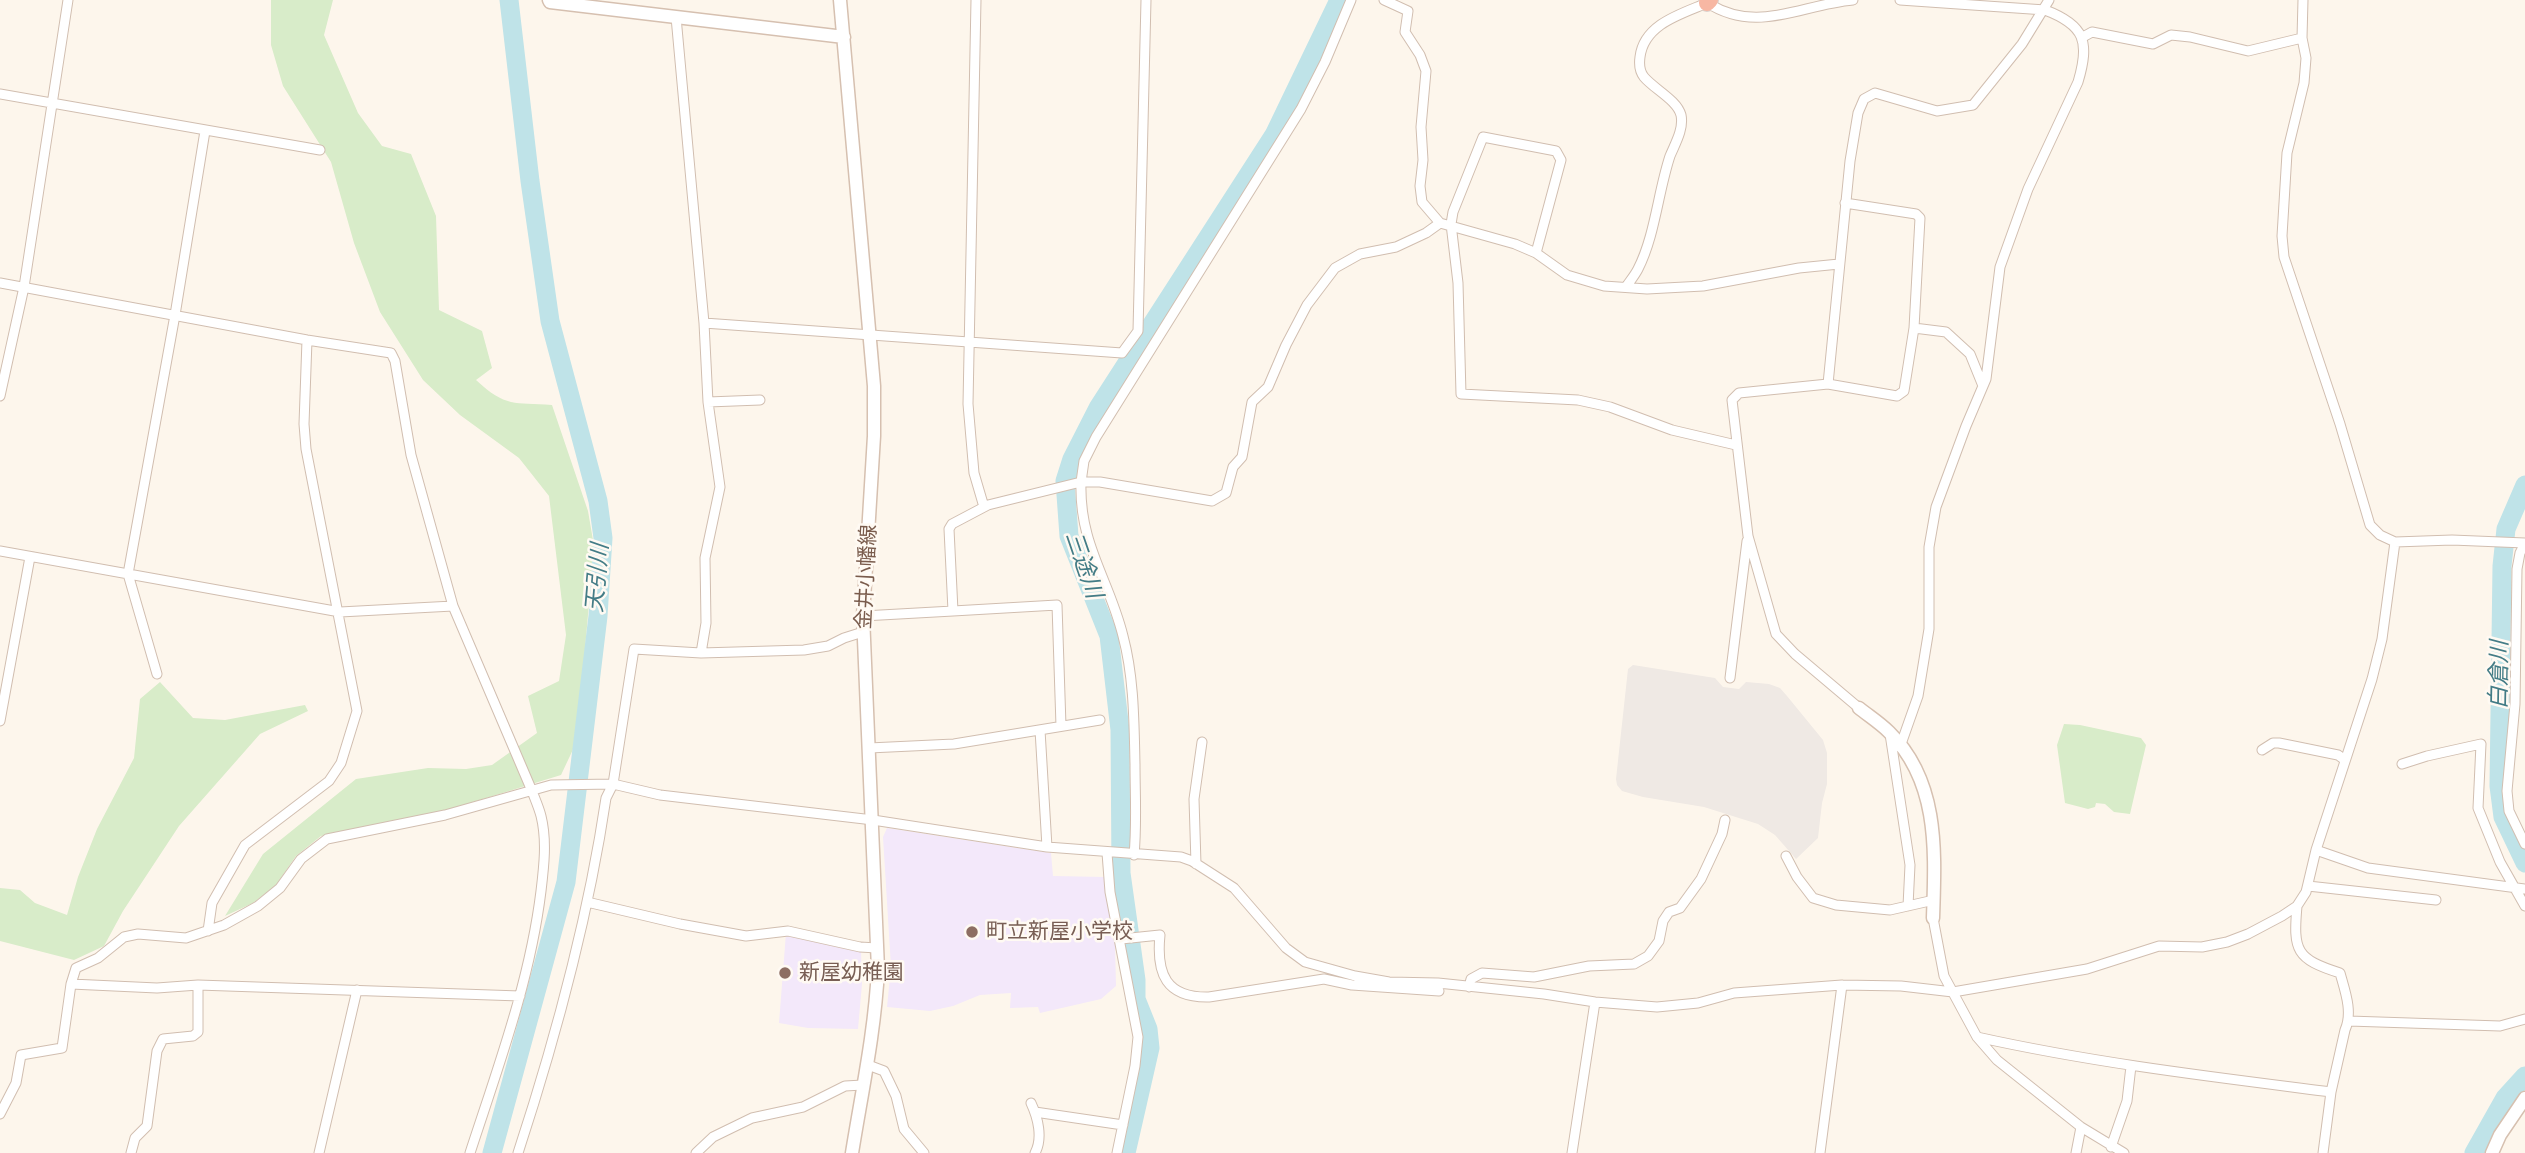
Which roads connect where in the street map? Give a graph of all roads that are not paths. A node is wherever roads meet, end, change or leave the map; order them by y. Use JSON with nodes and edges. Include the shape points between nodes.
{"nodes":[{"id":1,"x":68,"y":0,"type":"edge"},
{"id":2,"x":549,"y":0,"type":"edge"},
{"id":3,"x":840,"y":0,"type":"edge"},
{"id":4,"x":976,"y":0,"type":"edge"},
{"id":5,"x":1146,"y":0,"type":"edge"},
{"id":6,"x":1351,"y":0,"type":"edge"},
{"id":7,"x":1384,"y":0,"type":"edge"},
{"id":8,"x":1853,"y":0,"type":"edge"},
{"id":9,"x":1900,"y":0,"type":"edge"},
{"id":10,"x":2049,"y":0,"type":"edge"},
{"id":11,"x":2303,"y":0,"type":"edge"},
{"id":12,"x":1706,"y":1,"type":"edge"},
{"id":13,"x":2045,"y":10,"type":"junction"},
{"id":14,"x":676,"y":17,"type":"junction"},
{"id":15,"x":844,"y":37,"type":"junction"},
{"id":16,"x":2083,"y":37,"type":"junction"},
{"id":17,"x":2302,"y":38,"type":"junction"},
{"id":18,"x":0,"y":94,"type":"edge"},
{"id":19,"x":54,"y":104,"type":"junction"},
{"id":20,"x":205,"y":131,"type":"junction"},
{"id":21,"x":320,"y":150,"type":"dead end"},
{"id":22,"x":1845,"y":203,"type":"junction"},
{"id":23,"x":1440,"y":223,"type":"junction"},
{"id":24,"x":1451,"y":224,"type":"junction"},
{"id":25,"x":1536,"y":253,"type":"junction"},
{"id":26,"x":1839,"y":264,"type":"junction"},
{"id":27,"x":0,"y":283,"type":"edge"},
{"id":28,"x":24,"y":287,"type":"junction"},
{"id":29,"x":1626,"y":287,"type":"junction"},
{"id":30,"x":175,"y":315,"type":"junction"},
{"id":31,"x":704,"y":323,"type":"junction"},
{"id":32,"x":1913,"y":328,"type":"junction"},
{"id":33,"x":869,"y":336,"type":"junction"},
{"id":34,"x":307,"y":340,"type":"junction"},
{"id":35,"x":968,"y":342,"type":"junction"},
{"id":36,"x":1828,"y":383,"type":"junction"},
{"id":37,"x":1983,"y":386,"type":"junction"},
{"id":38,"x":0,"y":396,"type":"edge"},
{"id":39,"x":760,"y":400,"type":"dead end"},
{"id":40,"x":708,"y":402,"type":"junction"},
{"id":41,"x":1736,"y":445,"type":"junction"},
{"id":42,"x":1081,"y":482,"type":"junction"},
{"id":43,"x":984,"y":507,"type":"junction"},
{"id":44,"x":1748,"y":536,"type":"junction"},
{"id":45,"x":2395,"y":542,"type":"junction"},
{"id":46,"x":2523,"y":543,"type":"edge"},
{"id":47,"x":0,"y":551,"type":"edge"},
{"id":48,"x":30,"y":557,"type":"junction"},
{"id":49,"x":128,"y":574,"type":"junction"},
{"id":50,"x":453,"y":606,"type":"junction"},
{"id":51,"x":953,"y":611,"type":"junction"},
{"id":52,"x":340,"y":612,"type":"junction"},
{"id":53,"x":863,"y":616,"type":"junction"},
{"id":54,"x":863,"y":632,"type":"junction"},
{"id":55,"x":701,"y":653,"type":"junction"},
{"id":56,"x":157,"y":674,"type":"dead end"},
{"id":57,"x":1730,"y":678,"type":"dead end"},
{"id":58,"x":1859,"y":708,"type":"joint"},
{"id":59,"x":1100,"y":720,"type":"dead end"},
{"id":60,"x":0,"y":721,"type":"edge"},
{"id":61,"x":1061,"y":726,"type":"junction"},
{"id":62,"x":1040,"y":730,"type":"junction"},
{"id":63,"x":1890,"y":733,"type":"junction"},
{"id":64,"x":1202,"y":742,"type":"dead end"},
{"id":65,"x":1900,"y":747,"type":"junction"},
{"id":66,"x":869,"y":748,"type":"junction"},
{"id":67,"x":2262,"y":750,"type":"dead end"},
{"id":68,"x":2345,"y":760,"type":"junction"},
{"id":69,"x":2402,"y":764,"type":"dead end"},
{"id":70,"x":613,"y":784,"type":"junction"},
{"id":71,"x":532,"y":791,"type":"junction"},
{"id":72,"x":873,"y":820,"type":"junction"},
{"id":73,"x":1725,"y":820,"type":"dead end"},
{"id":74,"x":2525,"y":844,"type":"edge"},
{"id":75,"x":1047,"y":847,"type":"junction"},
{"id":76,"x":2316,"y":850,"type":"junction"},
{"id":77,"x":1107,"y":853,"type":"junction"},
{"id":78,"x":1134,"y":855,"type":"junction"},
{"id":79,"x":1786,"y":856,"type":"dead end"},
{"id":80,"x":1196,"y":864,"type":"junction"},
{"id":81,"x":2308,"y":886,"type":"junction"},
{"id":82,"x":2520,"y":888,"type":"edge"},
{"id":83,"x":1934,"y":900,"type":"junction"},
{"id":84,"x":2436,"y":900,"type":"dead end"},
{"id":85,"x":587,"y":902,"type":"junction"},
{"id":86,"x":1908,"y":906,"type":"junction"},
{"id":87,"x":2297,"y":906,"type":"junction"},
{"id":88,"x":2525,"y":906,"type":"edge"},
{"id":89,"x":1933,"y":918,"type":"joint"},
{"id":90,"x":208,"y":931,"type":"junction"},
{"id":91,"x":1121,"y":939,"type":"junction"},
{"id":92,"x":877,"y":948,"type":"junction"},
{"id":93,"x":71,"y":984,"type":"junction"},
{"id":94,"x":198,"y":985,"type":"junction"},
{"id":95,"x":1843,"y":985,"type":"junction"},
{"id":96,"x":1469,"y":986,"type":"junction"},
{"id":97,"x":357,"y":990,"type":"junction"},
{"id":98,"x":1439,"y":991,"type":"dead end"},
{"id":99,"x":1953,"y":992,"type":"junction"},
{"id":100,"x":520,"y":996,"type":"junction"},
{"id":101,"x":1595,"y":1002,"type":"junction"},
{"id":102,"x":2525,"y":1019,"type":"edge"},
{"id":103,"x":2349,"y":1021,"type":"junction"},
{"id":104,"x":1977,"y":1037,"type":"junction"},
{"id":105,"x":868,"y":1065,"type":"junction"},
{"id":106,"x":2131,"y":1066,"type":"junction"},
{"id":107,"x":863,"y":1085,"type":"junction"},
{"id":108,"x":2331,"y":1092,"type":"junction"},
{"id":109,"x":2525,"y":1098,"type":"edge"},
{"id":110,"x":0,"y":1114,"type":"edge"},
{"id":111,"x":1123,"y":1125,"type":"junction"},
{"id":112,"x":2081,"y":1127,"type":"junction"},
{"id":113,"x":2111,"y":1147,"type":"junction"},
{"id":114,"x":131,"y":1153,"type":"edge"},
{"id":115,"x":319,"y":1153,"type":"edge"},
{"id":116,"x":470,"y":1153,"type":"edge"},
{"id":117,"x":518,"y":1153,"type":"edge"},
{"id":118,"x":696,"y":1153,"type":"edge"},
{"id":119,"x":852,"y":1153,"type":"edge"},
{"id":120,"x":924,"y":1153,"type":"edge"},
{"id":121,"x":1035,"y":1153,"type":"edge"},
{"id":122,"x":1117,"y":1153,"type":"edge"},
{"id":123,"x":1573,"y":1153,"type":"edge"},
{"id":124,"x":1820,"y":1153,"type":"edge"},
{"id":125,"x":2076,"y":1153,"type":"edge"},
{"id":126,"x":2124,"y":1153,"type":"edge"},
{"id":127,"x":2323,"y":1153,"type":"edge"},
{"id":128,"x":2492,"y":1153,"type":"edge"}],
"edges":[{"from":1,"to":19,"type":"street"},
{"from":2,"to":14,"type":"main road"},
{"from":3,"to":15,"type":"main road","name":"金井小幡線"},
{"from":4,"to":35,"type":"street"},
{"from":5,"to":35,"type":"street","via":[[1138,331],[1122,353]]},
{"from":6,"to":42,"type":"street","via":[[1301,108],[1096,438],[1084,461]]},
{"from":7,"to":23,"type":"street","via":[[1408,11],[1405,32],[1426,71],[1420,186],[1422,202]]},
{"from":8,"to":12,"type":"street","via":[[1747,19]]},
{"from":9,"to":13,"type":"street"},
{"from":10,"to":13,"type":"street"},
{"from":11,"to":17,"type":"street"},
{"from":12,"to":29,"type":"street","via":[[1667,20],[1642,48],[1642,75],[1680,113],[1682,125],[1645,252]]},
{"from":13,"to":16,"type":"street","via":[[2064,17]]},
{"from":13,"to":22,"type":"street","via":[[1973,105],[1937,111],[1875,93],[1864,99]]},
{"from":14,"to":15,"type":"main road"},
{"from":14,"to":31,"type":"street"},
{"from":15,"to":33,"type":"main road","name":"金井小幡線"},
{"from":16,"to":17,"type":"street","via":[[2092,32],[2153,44],[2171,35],[2248,51]]},
{"from":16,"to":37,"type":"street","via":[[2078,82],[2028,189],[2000,267],[1992,348]]},
{"from":17,"to":45,"type":"street","via":[[2305,83],[2287,153],[2284,257],[2364,510],[2370,525]]},
{"from":18,"to":19,"type":"street"},
{"from":19,"to":20,"type":"street"},
{"from":19,"to":28,"type":"street"},
{"from":20,"to":21,"type":"street"},
{"from":20,"to":30,"type":"street"},
{"from":22,"to":26,"type":"street"},
{"from":22,"to":32,"type":"street","via":[[1920,218]]},
{"from":23,"to":24,"type":"street"},
{"from":23,"to":42,"type":"street","via":[[1396,247],[1360,254],[1335,268],[1307,305],[1268,387],[1252,402],[1242,457],[1233,467],[1226,493],[1212,501]]},
{"from":24,"to":25,"type":"street"},
{"from":24,"to":25,"type":"street","via":[[1483,136],[1556,151],[1561,160]]},
{"from":24,"to":41,"type":"street","via":[[1458,283],[1461,394],[1578,400]]},
{"from":25,"to":29,"type":"street","via":[[1567,275]]},
{"from":26,"to":29,"type":"street","via":[[1703,286]]},
{"from":26,"to":36,"type":"street"},
{"from":27,"to":28,"type":"street"},
{"from":28,"to":30,"type":"street"},
{"from":28,"to":38,"type":"street"},
{"from":30,"to":34,"type":"street"},
{"from":30,"to":49,"type":"street"},
{"from":31,"to":33,"type":"street"},
{"from":31,"to":40,"type":"street"},
{"from":32,"to":36,"type":"street","via":[[1904,391],[1897,396]]},
{"from":32,"to":37,"type":"street","via":[[1947,332],[1970,354]]},
{"from":33,"to":35,"type":"street"},
{"from":33,"to":53,"type":"main road","name":"金井小幡線","via":[[874,436]]},
{"from":34,"to":50,"type":"street","via":[[391,353],[411,455]]},
{"from":34,"to":52,"type":"street","via":[[306,449]]},
{"from":35,"to":43,"type":"street","via":[[974,473]]},
{"from":36,"to":41,"type":"street","via":[[1739,393],[1732,400]]},
{"from":37,"to":65,"type":"street","via":[[1936,507],[1929,547],[1929,629],[1918,696]]},
{"from":39,"to":40,"type":"street"},
{"from":40,"to":55,"type":"street","via":[[720,487],[705,558],[706,623]]},
{"from":41,"to":44,"type":"street"},
{"from":42,"to":43,"type":"street"},
{"from":42,"to":78,"type":"street","via":[[1083,522],[1118,617],[1130,672]]},
{"from":43,"to":51,"type":"street","via":[[949,529]]},
{"from":44,"to":57,"type":"street"},
{"from":44,"to":58,"type":"street","via":[[1776,634]]},
{"from":45,"to":46,"type":"street"},
{"from":45,"to":68,"type":"street","via":[[2382,639]]},
{"from":46,"to":74,"type":"street","via":[[2507,791],[2509,811]]},
{"from":47,"to":48,"type":"street"},
{"from":48,"to":49,"type":"street"},
{"from":48,"to":60,"type":"street"},
{"from":49,"to":52,"type":"street"},
{"from":49,"to":56,"type":"street"},
{"from":50,"to":52,"type":"street"},
{"from":50,"to":71,"type":"street"},
{"from":51,"to":53,"type":"street"},
{"from":51,"to":61,"type":"street","via":[[1057,605]]},
{"from":52,"to":90,"type":"street","via":[[358,711],[341,762],[329,780],[246,845],[218,891]]},
{"from":53,"to":54,"type":"main road","name":"金井小幡線"},
{"from":54,"to":55,"type":"street","via":[[804,650]]},
{"from":54,"to":66,"type":"main road","name":"金井小幡線"},
{"from":55,"to":70,"type":"street","via":[[634,649]]},
{"from":58,"to":63,"type":"main road"},
{"from":59,"to":61,"type":"street"},
{"from":61,"to":62,"type":"street"},
{"from":62,"to":66,"type":"street","via":[[954,744]]},
{"from":62,"to":75,"type":"street"},
{"from":63,"to":65,"type":"main road"},
{"from":63,"to":86,"type":"street","via":[[1910,866]]},
{"from":64,"to":80,"type":"street","via":[[1194,799]]},
{"from":65,"to":83,"type":"main road","via":[[1927,799],[1936,859]]},
{"from":66,"to":72,"type":"main road","name":"金井小幡線"},
{"from":67,"to":68,"type":"street","via":[[2280,743]]},
{"from":68,"to":76,"type":"street"},
{"from":69,"to":82,"type":"street","via":[[2481,744],[2478,808],[2487,834]]},
{"from":70,"to":71,"type":"street","via":[[551,785]]},
{"from":70,"to":72,"type":"street","via":[[660,795]]},
{"from":70,"to":85,"type":"street","via":[[606,798]]},
{"from":71,"to":90,"type":"street","via":[[445,815],[327,839],[300,859],[280,888],[258,906]]},
{"from":71,"to":100,"type":"street","via":[[541,815],[543,872],[536,932]]},
{"from":72,"to":75,"type":"street"},
{"from":72,"to":92,"type":"main road","name":"金井小幡線"},
{"from":73,"to":96,"type":"street","via":[[1702,878],[1680,908],[1663,920],[1659,941],[1648,956],[1634,964],[1589,966],[1535,977],[1482,973],[1471,979]]},
{"from":75,"to":77,"type":"street"},
{"from":76,"to":81,"type":"street"},
{"from":76,"to":82,"type":"street","via":[[2368,868]]},
{"from":77,"to":78,"type":"street"},
{"from":77,"to":91,"type":"street"},
{"from":78,"to":80,"type":"street","via":[[1181,857]]},
{"from":79,"to":86,"type":"street","via":[[1814,898],[1890,910]]},
{"from":80,"to":96,"type":"street","via":[[1234,888],[1286,948],[1305,962],[1389,982]]},
{"from":81,"to":84,"type":"street"},
{"from":81,"to":87,"type":"street"},
{"from":82,"to":88,"type":"street"},
{"from":83,"to":86,"type":"street"},
{"from":83,"to":89,"type":"main road"},
{"from":85,"to":92,"type":"street","via":[[746,936],[788,931]]},
{"from":85,"to":117,"type":"street","via":[[552,1049]]},
{"from":87,"to":99,"type":"street","via":[[2227,942],[2202,947],[2159,946],[2087,969]]},
{"from":87,"to":103,"type":"street","via":[[2297,947],[2318,966],[2340,973]]},
{"from":89,"to":99,"type":"street","via":[[1944,976]]},
{"from":90,"to":93,"type":"street","via":[[172,939],[138,934],[124,937],[76,968]]},
{"from":91,"to":98,"type":"street","via":[[1160,936],[1161,973],[1169,986],[1195,998],[1324,979]]},
{"from":91,"to":111,"type":"street","via":[[1138,1037]]},
{"from":92,"to":105,"type":"main road","name":"金井小幡線","via":[[876,1012]]},
{"from":93,"to":94,"type":"street"},
{"from":93,"to":110,"type":"street","via":[[62,1048],[21,1055],[16,1083]]},
{"from":94,"to":97,"type":"street"},
{"from":94,"to":114,"type":"street","via":[[198,1032],[163,1039],[157,1051],[147,1126],[135,1138]]},
{"from":95,"to":99,"type":"street"},
{"from":95,"to":101,"type":"street","via":[[1734,993],[1657,1007]]},
{"from":95,"to":124,"type":"street"},
{"from":96,"to":101,"type":"street"},
{"from":97,"to":100,"type":"street"},
{"from":97,"to":115,"type":"street"},
{"from":99,"to":104,"type":"street"},
{"from":100,"to":116,"type":"street"},
{"from":101,"to":123,"type":"street"},
{"from":102,"to":103,"type":"street","via":[[2500,1026]]},
{"from":103,"to":108,"type":"street"},
{"from":104,"to":106,"type":"street"},
{"from":104,"to":112,"type":"street","via":[[2007,1068]]},
{"from":105,"to":107,"type":"main road","name":"金井小幡線"},
{"from":105,"to":120,"type":"street","via":[[884,1071],[904,1129]]},
{"from":106,"to":108,"type":"street"},
{"from":106,"to":113,"type":"street","via":[[2127,1101]]},
{"from":107,"to":118,"type":"street","via":[[845,1086],[803,1107],[752,1118],[713,1138]]},
{"from":107,"to":119,"type":"main road","name":"金井小幡線"},
{"from":108,"to":127,"type":"street"},
{"from":109,"to":128,"type":"main road"},
{"from":111,"to":121,"type":"street","via":[[1033,1108],[1040,1143]]},
{"from":111,"to":122,"type":"street"},
{"from":112,"to":113,"type":"street"},
{"from":112,"to":125,"type":"street"},
{"from":113,"to":126,"type":"street"}]}
